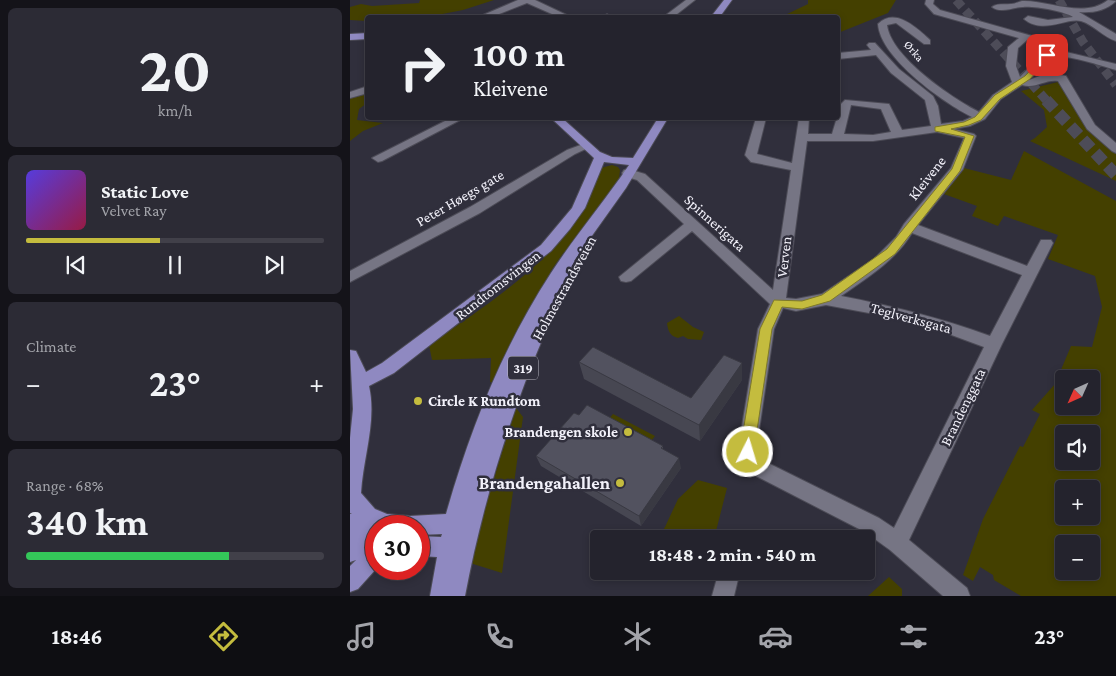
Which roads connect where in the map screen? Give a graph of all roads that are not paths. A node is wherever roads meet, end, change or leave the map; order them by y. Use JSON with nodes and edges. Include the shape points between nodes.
{"nodes":[{"id":1,"x":527,"y":0,"type":"edge"},
{"id":2,"x":691,"y":0,"type":"edge"},
{"id":3,"x":728,"y":0,"type":"edge"},
{"id":4,"x":930,"y":0,"type":"edge"},
{"id":5,"x":1111,"y":0,"type":"edge"},
{"id":6,"x":1116,"y":3,"type":"edge"},
{"id":7,"x":1060,"y":4,"type":"edge"},
{"id":8,"x":996,"y":7,"type":"dead end"},
{"id":9,"x":488,"y":15,"type":"edge"},
{"id":10,"x":562,"y":15,"type":"edge"},
{"id":11,"x":670,"y":15,"type":"edge"},
{"id":12,"x":716,"y":15,"type":"edge"},
{"id":13,"x":1081,"y":18,"type":"junction"},
{"id":14,"x":1028,"y":19,"type":"dead end"},
{"id":15,"x":365,"y":36,"type":"edge"},
{"id":16,"x":350,"y":37,"type":"edge"},
{"id":17,"x":1024,"y":38,"type":"junction"},
{"id":18,"x":1116,"y":38,"type":"edge"},
{"id":19,"x":927,"y":42,"type":"dead end"},
{"id":20,"x":1059,"y":53,"type":"junction"},
{"id":21,"x":840,"y":56,"type":"edge"},
{"id":22,"x":1116,"y":67,"type":"edge"},
{"id":23,"x":1020,"y":82,"type":"junction"},
{"id":24,"x":365,"y":90,"type":"edge"},
{"id":25,"x":350,"y":95,"type":"edge"},
{"id":26,"x":979,"y":118,"type":"junction"},
{"id":27,"x":455,"y":120,"type":"edge"},
{"id":28,"x":558,"y":120,"type":"edge"},
{"id":29,"x":662,"y":120,"type":"edge"},
{"id":30,"x":760,"y":120,"type":"edge"},
{"id":31,"x":804,"y":120,"type":"edge"},
{"id":32,"x":938,"y":129,"type":"junction"},
{"id":33,"x":838,"y":134,"type":"dead end"},
{"id":34,"x":898,"y":135,"type":"junction"},
{"id":35,"x":801,"y":137,"type":"junction"},
{"id":36,"x":586,"y":146,"type":"junction"},
{"id":37,"x":1116,"y":149,"type":"edge"},
{"id":38,"x":601,"y":157,"type":"junction"},
{"id":39,"x":378,"y":158,"type":"dead end"},
{"id":40,"x":631,"y":168,"type":"junction"},
{"id":41,"x":796,"y":168,"type":"junction"},
{"id":42,"x":605,"y":210,"type":"junction"},
{"id":43,"x":692,"y":224,"type":"junction"},
{"id":44,"x":909,"y":227,"type":"junction"},
{"id":45,"x":1046,"y":244,"type":"dead end"},
{"id":46,"x":1031,"y":273,"type":"junction"},
{"id":47,"x":350,"y":277,"type":"edge"},
{"id":48,"x":626,"y":277,"type":"dead end"},
{"id":49,"x":826,"y":298,"type":"junction"},
{"id":50,"x":778,"y":302,"type":"junction"},
{"id":51,"x":994,"y":344,"type":"junction"},
{"id":52,"x":350,"y":356,"type":"edge"},
{"id":53,"x":360,"y":377,"type":"junction"},
{"id":54,"x":350,"y":495,"type":"edge"},
{"id":55,"x":367,"y":515,"type":"edge"},
{"id":56,"x":365,"y":525,"type":"edge"},
{"id":57,"x":430,"y":530,"type":"edge"},
{"id":58,"x":460,"y":530,"type":"junction"},
{"id":59,"x":365,"y":532,"type":"edge"},
{"id":60,"x":365,"y":535,"type":"edge"},
{"id":61,"x":897,"y":543,"type":"junction"},
{"id":62,"x":430,"y":547,"type":"edge"},
{"id":63,"x":448,"y":548,"type":"junction"},
{"id":64,"x":350,"y":552,"type":"edge"},
{"id":65,"x":350,"y":581,"type":"edge"},
{"id":66,"x":441,"y":596,"type":"edge"},
{"id":67,"x":454,"y":596,"type":"edge"},
{"id":68,"x":959,"y":596,"type":"edge"}],
"edges":[{"from":1,"to":9,"type":"street"},
{"from":1,"to":10,"type":"street"},
{"from":2,"to":11,"type":"street"},
{"from":3,"to":12,"type":"main road"},
{"from":4,"to":17,"type":"street","via":[[929,4],[937,12]]},
{"from":5,"to":6,"type":"street"},
{"from":5,"to":7,"type":"street","via":[[1105,7],[1089,11]]},
{"from":7,"to":8,"type":"street"},
{"from":7,"to":13,"type":"street"},
{"from":13,"to":14,"type":"street","via":[[1050,24]]},
{"from":13,"to":18,"type":"street"},
{"from":15,"to":16,"type":"main road"},
{"from":17,"to":20,"type":"street"},
{"from":17,"to":23,"type":"street","via":[[1013,47],[1011,66],[1016,80]]},
{"from":19,"to":26,"type":"street","name":"Ørka","via":[[898,21],[882,24],[886,38],[919,76],[943,96]]},
{"from":20,"to":22,"type":"street"},
{"from":20,"to":23,"type":"street","via":[[1047,55]]},
{"from":21,"to":32,"type":"street","via":[[875,49],[895,71],[929,98]]},
{"from":23,"to":26,"type":"street","via":[[997,97]]},
{"from":23,"to":37,"type":"street","via":[[1030,84],[1048,76],[1062,78],[1091,127]]},
{"from":24,"to":25,"type":"street"},
{"from":26,"to":32,"type":"street"},
{"from":27,"to":39,"type":"street"},
{"from":28,"to":36,"type":"main road"},
{"from":29,"to":40,"type":"main road","name":"Holmestrandsveien","number":"319"},
{"from":30,"to":41,"type":"street","via":[[751,155],[755,159]]},
{"from":31,"to":35,"type":"street","name":"Verven"},
{"from":32,"to":34,"type":"street"},
{"from":32,"to":44,"type":"street","name":"Kleivene","via":[[970,136],[956,169]]},
{"from":33,"to":34,"type":"street","via":[[849,102],[885,106]]},
{"from":34,"to":35,"type":"street"},
{"from":35,"to":41,"type":"street","name":"Verven"},
{"from":36,"to":38,"type":"main road"},
{"from":36,"to":47,"type":"street","name":"Peter Høegs gate"},
{"from":38,"to":40,"type":"main road"},
{"from":38,"to":53,"type":"main road","name":"Rundtomsvingen","via":[[578,208],[546,248],[394,364]]},
{"from":40,"to":42,"type":"main road","name":"Holmestrandsveien","number":"319"},
{"from":40,"to":43,"type":"street","name":"Spinnerigata"},
{"from":41,"to":50,"type":"street","name":"Verven"},
{"from":42,"to":58,"type":"main road","name":"Holmestrandsveien","number":"319","via":[[528,355]]},
{"from":42,"to":58,"type":"main road","name":"Holmestrandsveien","number":"319","via":[[570,256],[534,314],[507,372],[480,435]]},
{"from":43,"to":48,"type":"street"},
{"from":43,"to":50,"type":"street","name":"Spinnerigata"},
{"from":44,"to":46,"type":"street"},
{"from":44,"to":49,"type":"street","name":"Kleivene","via":[[879,262]]},
{"from":45,"to":46,"type":"street","name":"Brandenggata"},
{"from":46,"to":51,"type":"street","name":"Brandenggata"},
{"from":49,"to":50,"type":"street","name":"Kleivene","via":[[802,305]]},
{"from":49,"to":51,"type":"street","name":"Teglverksgata","via":[[896,312]]},
{"from":50,"to":61,"type":"street","name":"Verven","via":[[766,329],[748,452],[763,470],[872,526]]},
{"from":51,"to":61,"type":"street","name":"Brandenggata"},
{"from":52,"to":53,"type":"main road"},
{"from":53,"to":54,"type":"main road","via":[[362,400]]},
{"from":54,"to":55,"type":"main road"},
{"from":54,"to":56,"type":"main road"},
{"from":57,"to":58,"type":"main road"},
{"from":58,"to":63,"type":"main road","number":"319"},
{"from":58,"to":67,"type":"main road","number":"319"},
{"from":59,"to":64,"type":"main road"},
{"from":60,"to":65,"type":"main road"},
{"from":61,"to":68,"type":"street"},
{"from":62,"to":63,"type":"main road"},
{"from":63,"to":66,"type":"main road","number":"319"}]}
